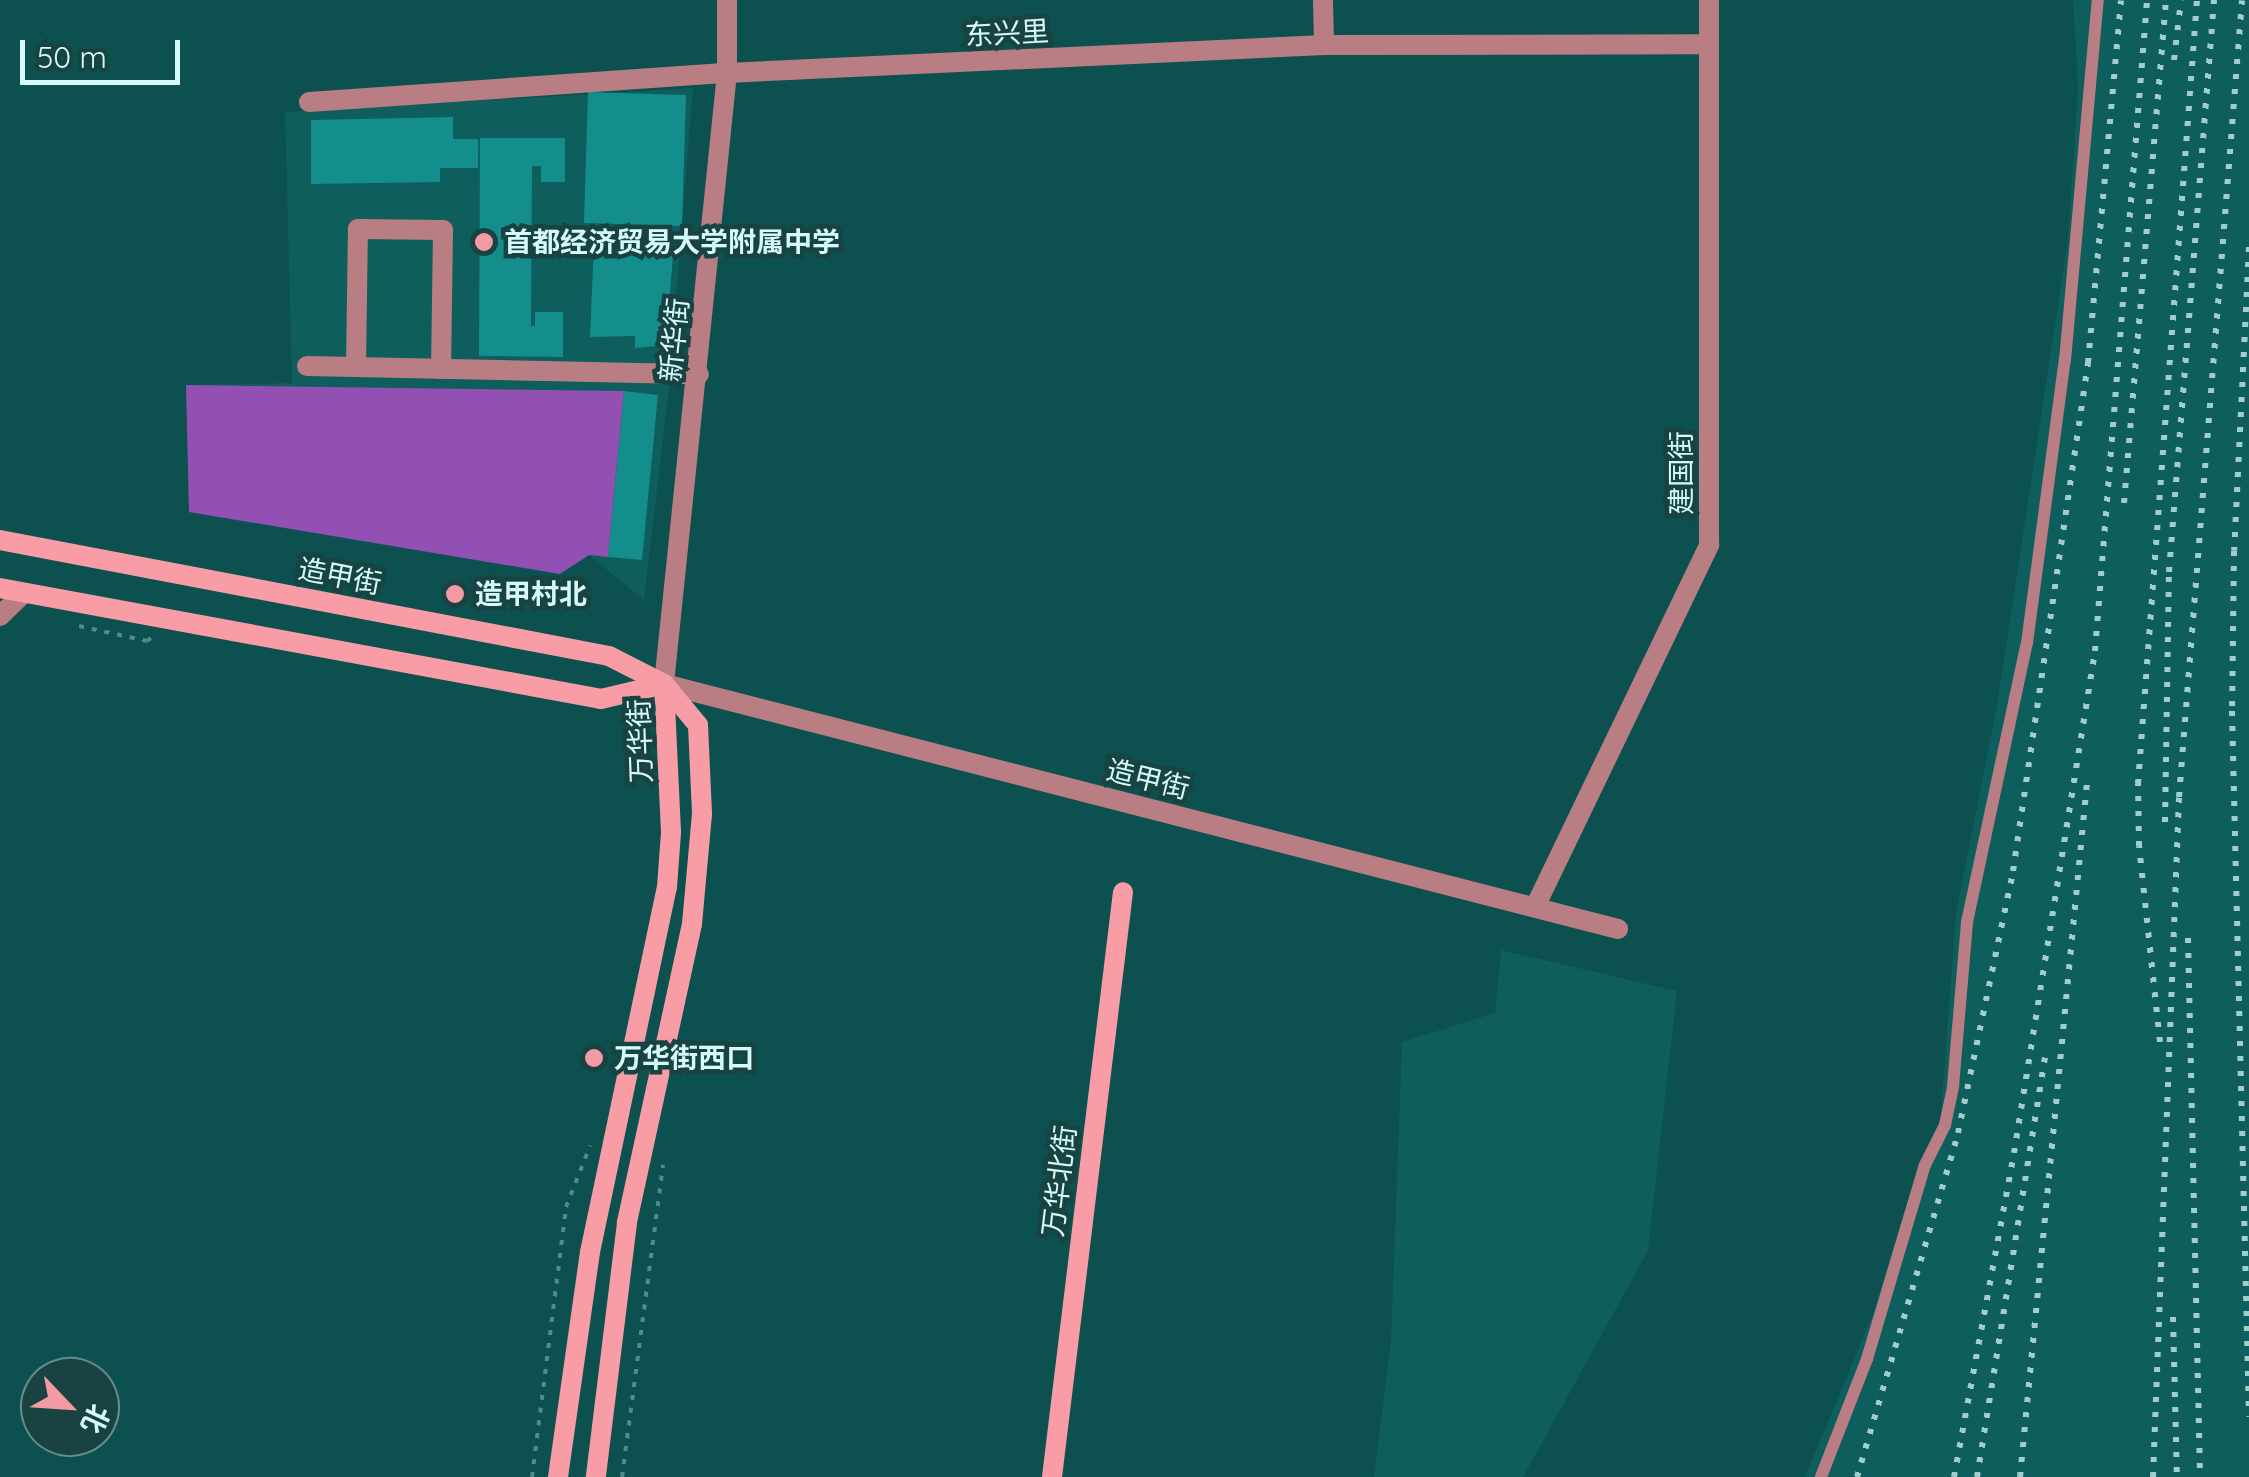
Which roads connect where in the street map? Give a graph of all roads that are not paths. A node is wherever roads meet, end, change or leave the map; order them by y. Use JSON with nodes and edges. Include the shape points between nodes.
{"nodes":[{"id":1,"x":727,"y":0,"type":"edge"},
{"id":2,"x":1322,"y":0,"type":"edge"},
{"id":3,"x":1709,"y":0,"type":"edge"},
{"id":4,"x":2098,"y":0,"type":"edge"},
{"id":5,"x":1709,"y":44,"type":"junction"},
{"id":6,"x":1324,"y":45,"type":"junction"},
{"id":7,"x":727,"y":73,"type":"junction"},
{"id":8,"x":308,"y":102,"type":"dead end"},
{"id":9,"x":307,"y":366,"type":"dead end"},
{"id":10,"x":356,"y":367,"type":"junction"},
{"id":11,"x":441,"y":368,"type":"junction"},
{"id":12,"x":699,"y":374,"type":"junction"},
{"id":13,"x":0,"y":540,"type":"edge"},
{"id":14,"x":0,"y":588,"type":"edge"},
{"id":15,"x":24,"y":593,"type":"junction"},
{"id":16,"x":0,"y":616,"type":"edge"},
{"id":17,"x":664,"y":684,"type":"junction"},
{"id":18,"x":1123,"y":892,"type":"dead end"},
{"id":19,"x":1535,"y":907,"type":"junction"},
{"id":20,"x":1618,"y":928,"type":"dead end"},
{"id":21,"x":558,"y":1477,"type":"edge"},
{"id":22,"x":596,"y":1477,"type":"edge"},
{"id":23,"x":1052,"y":1477,"type":"edge"},
{"id":24,"x":1821,"y":1477,"type":"edge"}],
"edges":[{"from":1,"to":7,"type":"street","name":"新华街"},
{"from":2,"to":6,"type":"street"},
{"from":3,"to":5,"type":"street","name":"建国街"},
{"from":4,"to":24,"type":"lane","via":[[2058,416],[2027,643],[1967,922],[1953,1086],[1867,1359]]},
{"from":5,"to":6,"type":"street","name":"东兴里"},
{"from":5,"to":19,"type":"street","name":"建国街","via":[[1709,545]]},
{"from":6,"to":7,"type":"street","name":"东兴里"},
{"from":7,"to":8,"type":"street","name":"东兴里"},
{"from":7,"to":12,"type":"street","name":"新华街"},
{"from":9,"to":10,"type":"street"},
{"from":10,"to":11,"type":"street"},
{"from":10,"to":11,"type":"street","via":[[358,229],[443,230]]},
{"from":11,"to":12,"type":"street"},
{"from":12,"to":17,"type":"street","name":"新华街"},
{"from":13,"to":17,"type":"main road","name":"造甲街","via":[[609,656]]},
{"from":14,"to":15,"type":"main road","name":"造甲街"},
{"from":15,"to":16,"type":"street"},
{"from":15,"to":17,"type":"main road","name":"造甲街","via":[[601,699]]},
{"from":17,"to":19,"type":"street","name":"造甲街"},
{"from":17,"to":21,"type":"main road","name":"万华街","via":[[668,888],[590,1252]]},
{"from":17,"to":22,"type":"main road","name":"万华街","via":[[698,725],[698,869],[627,1223]]},
{"from":18,"to":23,"type":"main road","name":"万华北街"},
{"from":19,"to":20,"type":"street","name":"造甲街"}]}
